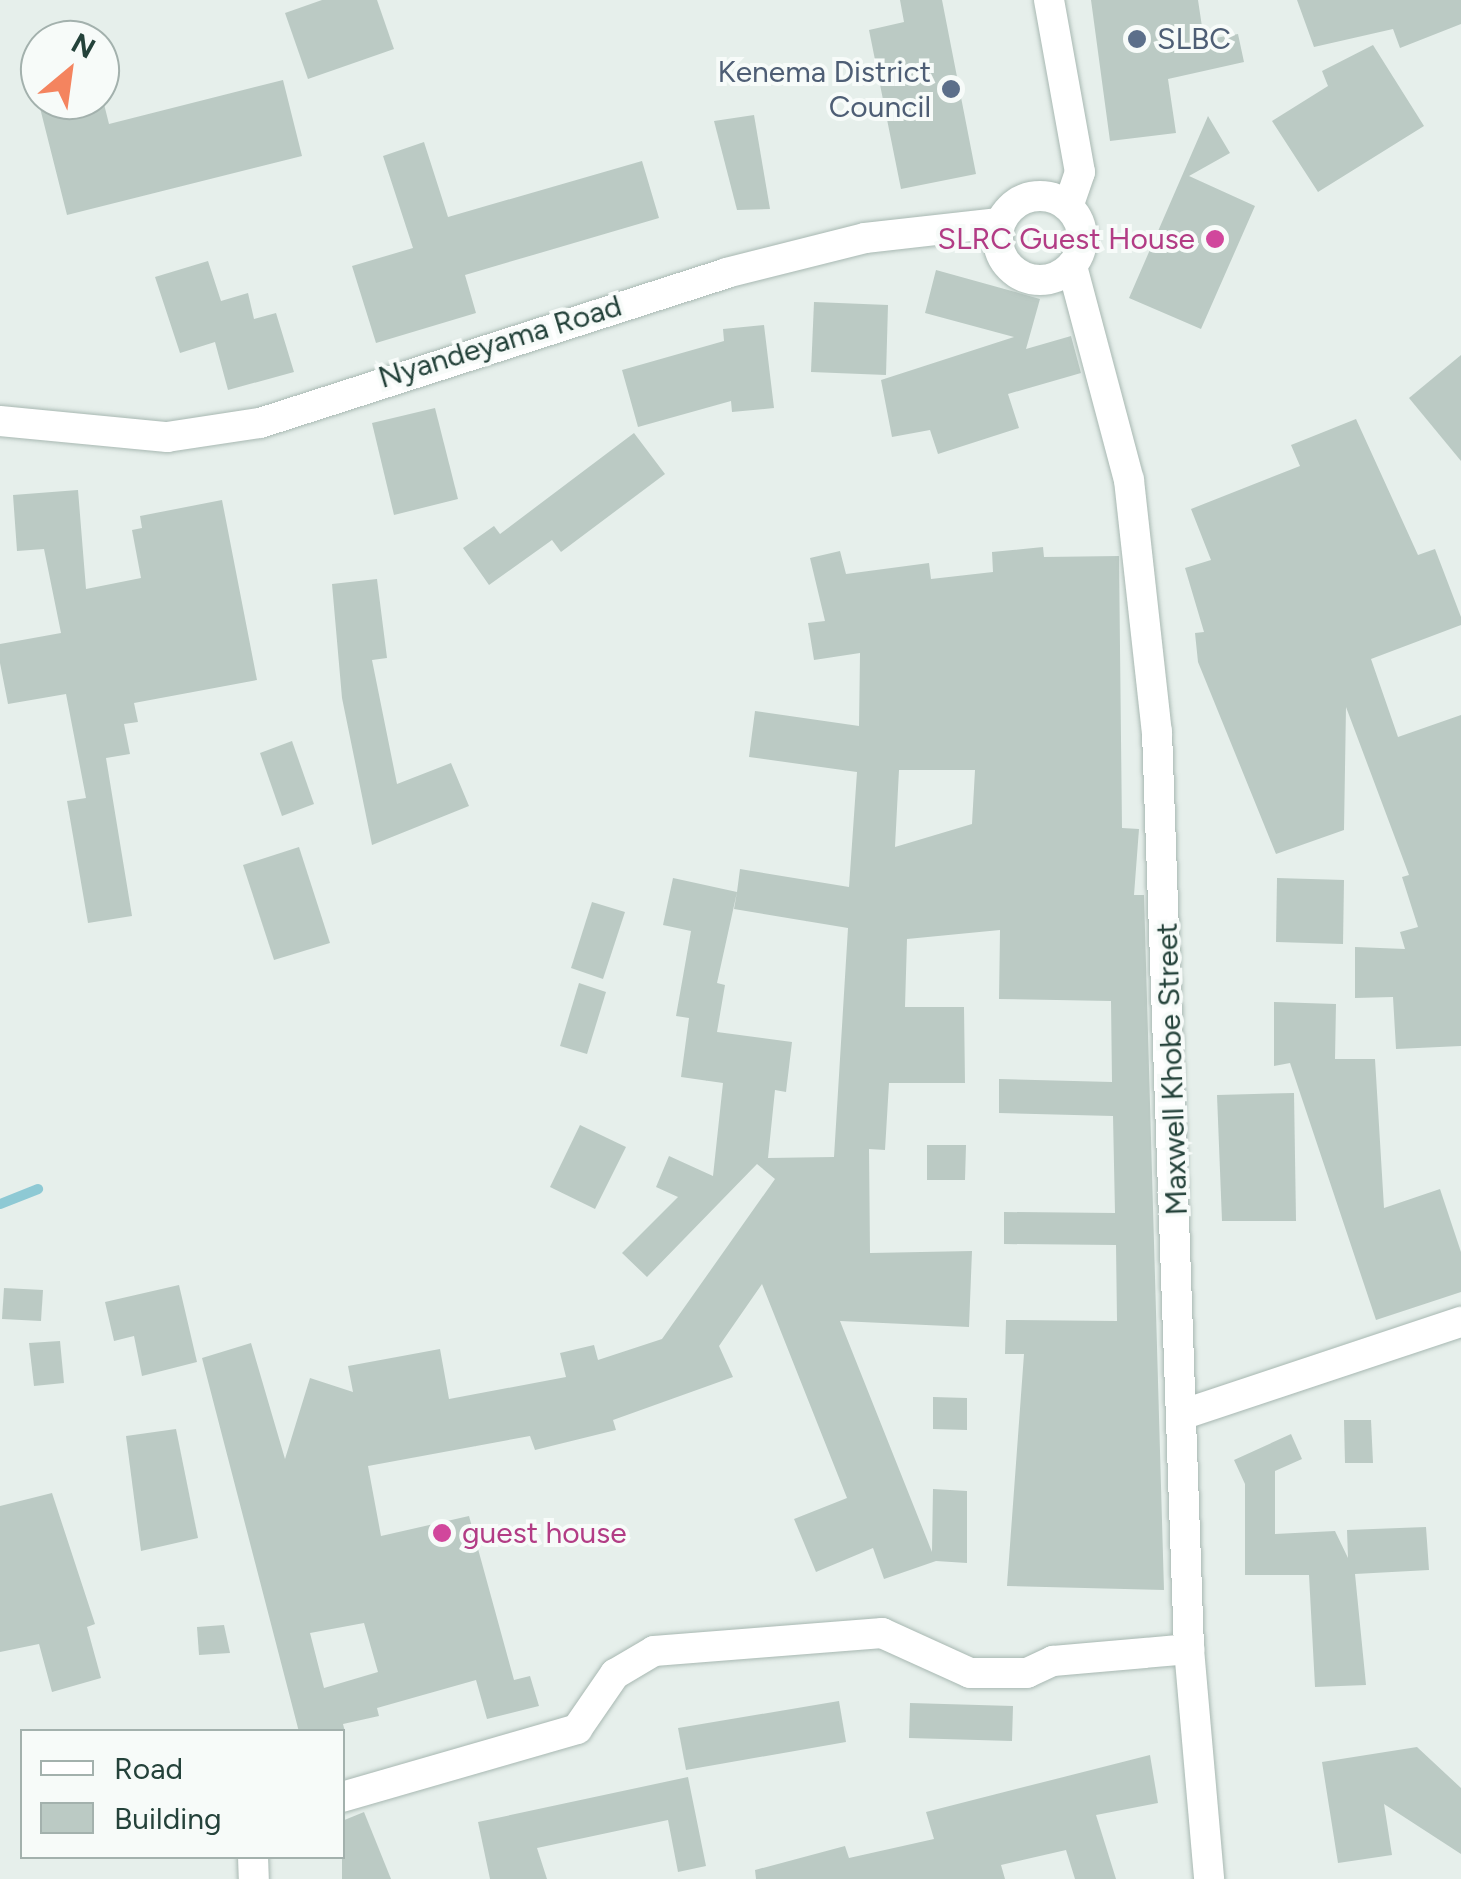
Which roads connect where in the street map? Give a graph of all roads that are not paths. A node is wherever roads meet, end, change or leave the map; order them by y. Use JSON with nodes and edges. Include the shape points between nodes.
{"nodes":[{"id":1,"x":1049,"y":0,"type":"edge"},
{"id":2,"x":1068,"y":206,"type":"junction"},
{"id":3,"x":999,"y":223,"type":"junction"},
{"id":4,"x":1072,"y":266,"type":"junction"},
{"id":5,"x":0,"y":421,"type":"edge"},
{"id":6,"x":1461,"y":1322,"type":"edge"},
{"id":7,"x":1184,"y":1414,"type":"junction"},
{"id":8,"x":1189,"y":1649,"type":"junction"},
{"id":9,"x":345,"y":1796,"type":"edge"},
{"id":10,"x":1210,"y":1879,"type":"edge"}],
"edges":[{"from":1,"to":2,"type":"street","via":[[1080,172]]},
{"from":2,"to":3,"type":"street","via":[[1021,199]]},
{"from":2,"to":4,"type":"street","via":[[1082,236]]},
{"from":3,"to":4,"type":"street","via":[[1001,256],[1026,278]]},
{"from":3,"to":5,"type":"street","name":"Nyandeyama Road","via":[[865,238],[726,273],[260,422],[166,437]]},
{"from":4,"to":7,"type":"street","name":"Maxwell Khobe Street","via":[[1129,480],[1157,732]]},
{"from":6,"to":7,"type":"street"},
{"from":7,"to":8,"type":"street","name":"Maxwell Khobe Street"},
{"from":8,"to":9,"type":"street","via":[[1052,1661],[1027,1674],[970,1672],[882,1633],[654,1651],[623,1666],[577,1729]]},
{"from":8,"to":10,"type":"street","name":"Maxwell Khobe Street"}]}
